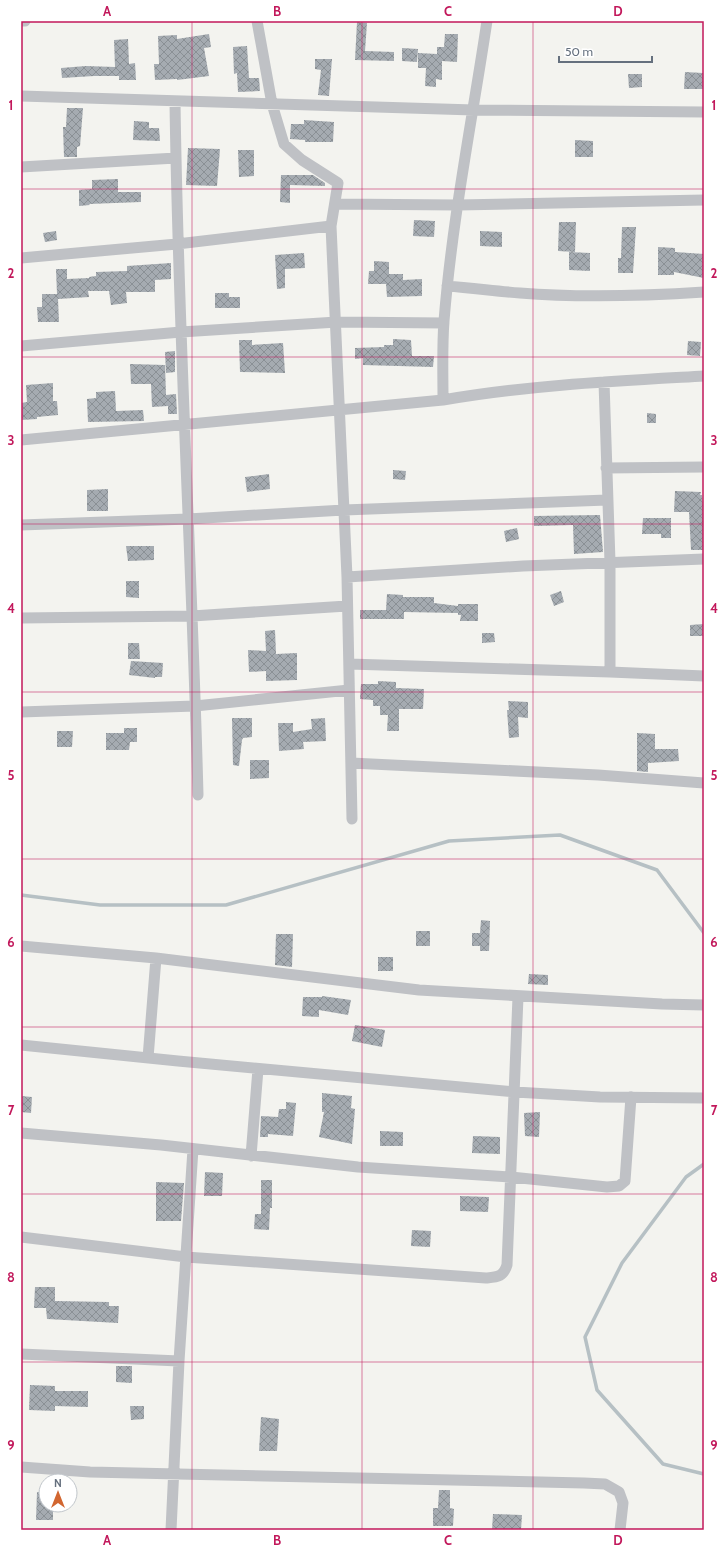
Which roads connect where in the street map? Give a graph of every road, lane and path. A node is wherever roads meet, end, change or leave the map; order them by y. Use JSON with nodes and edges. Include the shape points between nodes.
{"nodes":[{"id":1,"x":21,"y":21,"type":"edge"},
{"id":2,"x":25,"y":21,"type":"edge"},
{"id":3,"x":257,"y":21,"type":"edge"},
{"id":4,"x":487,"y":21,"type":"edge"},
{"id":5,"x":21,"y":96,"type":"edge"},
{"id":6,"x":175,"y":101,"type":"junction"},
{"id":7,"x":272,"y":104,"type":"junction"},
{"id":8,"x":474,"y":110,"type":"junction"},
{"id":9,"x":704,"y":112,"type":"edge"},
{"id":10,"x":176,"y":158,"type":"junction"},
{"id":11,"x":21,"y":167,"type":"edge"},
{"id":12,"x":704,"y":200,"type":"edge"},
{"id":13,"x":335,"y":204,"type":"junction"},
{"id":14,"x":458,"y":205,"type":"junction"},
{"id":15,"x":332,"y":226,"type":"junction"},
{"id":16,"x":177,"y":244,"type":"junction"},
{"id":17,"x":21,"y":258,"type":"edge"},
{"id":18,"x":447,"y":286,"type":"junction"},
{"id":19,"x":704,"y":292,"type":"edge"},
{"id":20,"x":337,"y":322,"type":"junction"},
{"id":21,"x":444,"y":323,"type":"junction"},
{"id":22,"x":181,"y":332,"type":"junction"},
{"id":23,"x":21,"y":346,"type":"edge"},
{"id":24,"x":704,"y":376,"type":"edge"},
{"id":25,"x":604,"y":382,"type":"junction"},
{"id":26,"x":443,"y":400,"type":"junction"},
{"id":27,"x":340,"y":409,"type":"junction"},
{"id":28,"x":185,"y":424,"type":"junction"},
{"id":29,"x":21,"y":440,"type":"edge"},
{"id":30,"x":704,"y":467,"type":"edge"},
{"id":31,"x":606,"y":468,"type":"junction"},
{"id":32,"x":607,"y":500,"type":"junction"},
{"id":33,"x":344,"y":510,"type":"junction"},
{"id":34,"x":188,"y":519,"type":"junction"},
{"id":35,"x":21,"y":525,"type":"edge"},
{"id":36,"x":704,"y":560,"type":"edge"},
{"id":37,"x":610,"y":562,"type":"junction"},
{"id":38,"x":347,"y":577,"type":"junction"},
{"id":39,"x":347,"y":606,"type":"junction"},
{"id":40,"x":192,"y":616,"type":"junction"},
{"id":41,"x":21,"y":618,"type":"edge"},
{"id":42,"x":349,"y":664,"type":"junction"},
{"id":43,"x":610,"y":672,"type":"junction"},
{"id":44,"x":704,"y":676,"type":"edge"},
{"id":45,"x":349,"y":690,"type":"junction"},
{"id":46,"x":195,"y":706,"type":"junction"},
{"id":47,"x":21,"y":712,"type":"edge"},
{"id":48,"x":351,"y":763,"type":"junction"},
{"id":49,"x":704,"y":783,"type":"edge"},
{"id":50,"x":198,"y":795,"type":"dead end"},
{"id":51,"x":352,"y":819,"type":"dead end"},
{"id":52,"x":21,"y":946,"type":"edge"},
{"id":53,"x":156,"y":958,"type":"junction"},
{"id":54,"x":518,"y":997,"type":"junction"},
{"id":55,"x":704,"y":1005,"type":"edge"},
{"id":56,"x":21,"y":1045,"type":"edge"},
{"id":57,"x":148,"y":1058,"type":"junction"},
{"id":58,"x":258,"y":1069,"type":"junction"},
{"id":59,"x":515,"y":1092,"type":"junction"},
{"id":60,"x":631,"y":1097,"type":"junction"},
{"id":61,"x":704,"y":1098,"type":"edge"},
{"id":62,"x":21,"y":1133,"type":"edge"},
{"id":63,"x":193,"y":1149,"type":"junction"},
{"id":64,"x":251,"y":1156,"type":"junction"},
{"id":65,"x":511,"y":1177,"type":"junction"},
{"id":66,"x":21,"y":1237,"type":"edge"},
{"id":67,"x":186,"y":1257,"type":"junction"},
{"id":68,"x":21,"y":1354,"type":"edge"},
{"id":69,"x":179,"y":1361,"type":"junction"},
{"id":70,"x":21,"y":1467,"type":"edge"},
{"id":71,"x":174,"y":1473,"type":"junction"},
{"id":72,"x":171,"y":1530,"type":"edge"},
{"id":73,"x":620,"y":1530,"type":"edge"}],
"edges":[{"from":1,"to":2,"type":"street"},
{"from":3,"to":7,"type":"street"},
{"from":4,"to":8,"type":"street"},
{"from":5,"to":6,"type":"street"},
{"from":6,"to":7,"type":"street"},
{"from":6,"to":10,"type":"street"},
{"from":7,"to":8,"type":"street"},
{"from":7,"to":13,"type":"street","via":[[284,144],[302,160],[338,183]]},
{"from":8,"to":9,"type":"street"},
{"from":8,"to":14,"type":"street"},
{"from":10,"to":11,"type":"street"},
{"from":10,"to":16,"type":"street"},
{"from":12,"to":14,"type":"street"},
{"from":13,"to":14,"type":"street"},
{"from":13,"to":15,"type":"street"},
{"from":14,"to":18,"type":"street"},
{"from":15,"to":16,"type":"street"},
{"from":15,"to":20,"type":"street"},
{"from":16,"to":17,"type":"street"},
{"from":16,"to":22,"type":"street"},
{"from":18,"to":19,"type":"street","via":[[565,295]]},
{"from":18,"to":21,"type":"street"},
{"from":20,"to":21,"type":"street"},
{"from":20,"to":22,"type":"street"},
{"from":20,"to":27,"type":"street"},
{"from":21,"to":26,"type":"street"},
{"from":22,"to":23,"type":"street"},
{"from":22,"to":28,"type":"street"},
{"from":24,"to":25,"type":"street"},
{"from":25,"to":26,"type":"street","via":[[491,392]]},
{"from":25,"to":31,"type":"street"},
{"from":26,"to":27,"type":"street"},
{"from":27,"to":28,"type":"street"},
{"from":27,"to":33,"type":"street"},
{"from":28,"to":29,"type":"street"},
{"from":28,"to":34,"type":"street"},
{"from":30,"to":31,"type":"street"},
{"from":31,"to":32,"type":"street"},
{"from":32,"to":33,"type":"street"},
{"from":32,"to":37,"type":"street"},
{"from":33,"to":34,"type":"street"},
{"from":33,"to":38,"type":"street"},
{"from":34,"to":35,"type":"street"},
{"from":34,"to":40,"type":"street"},
{"from":36,"to":37,"type":"street"},
{"from":37,"to":38,"type":"street"},
{"from":37,"to":43,"type":"street"},
{"from":38,"to":39,"type":"street"},
{"from":39,"to":40,"type":"street"},
{"from":39,"to":42,"type":"street"},
{"from":40,"to":41,"type":"street"},
{"from":40,"to":46,"type":"street"},
{"from":42,"to":43,"type":"street"},
{"from":42,"to":45,"type":"street"},
{"from":43,"to":44,"type":"street"},
{"from":45,"to":46,"type":"street"},
{"from":45,"to":48,"type":"street"},
{"from":46,"to":47,"type":"street"},
{"from":46,"to":50,"type":"street"},
{"from":48,"to":49,"type":"street"},
{"from":48,"to":51,"type":"street"},
{"from":52,"to":53,"type":"street"},
{"from":53,"to":54,"type":"street","via":[[420,990]]},
{"from":53,"to":57,"type":"street"},
{"from":54,"to":55,"type":"street"},
{"from":54,"to":59,"type":"street"},
{"from":56,"to":57,"type":"street"},
{"from":57,"to":58,"type":"street"},
{"from":58,"to":59,"type":"street"},
{"from":58,"to":64,"type":"street"},
{"from":59,"to":60,"type":"street"},
{"from":59,"to":65,"type":"street"},
{"from":60,"to":61,"type":"street"},
{"from":60,"to":65,"type":"street","via":[[625,1181],[619,1186]]},
{"from":62,"to":63,"type":"street"},
{"from":63,"to":64,"type":"street"},
{"from":63,"to":67,"type":"street"},
{"from":64,"to":65,"type":"street","via":[[358,1167]]},
{"from":65,"to":67,"type":"street","via":[[508,1265],[504,1274],[498,1277]]},
{"from":66,"to":67,"type":"street"},
{"from":67,"to":69,"type":"street"},
{"from":68,"to":69,"type":"street"},
{"from":69,"to":71,"type":"street"},
{"from":70,"to":71,"type":"street","via":[[90,1472]]},
{"from":71,"to":72,"type":"street"},
{"from":71,"to":73,"type":"street","via":[[605,1484],[619,1492],[622,1503]]}]}
